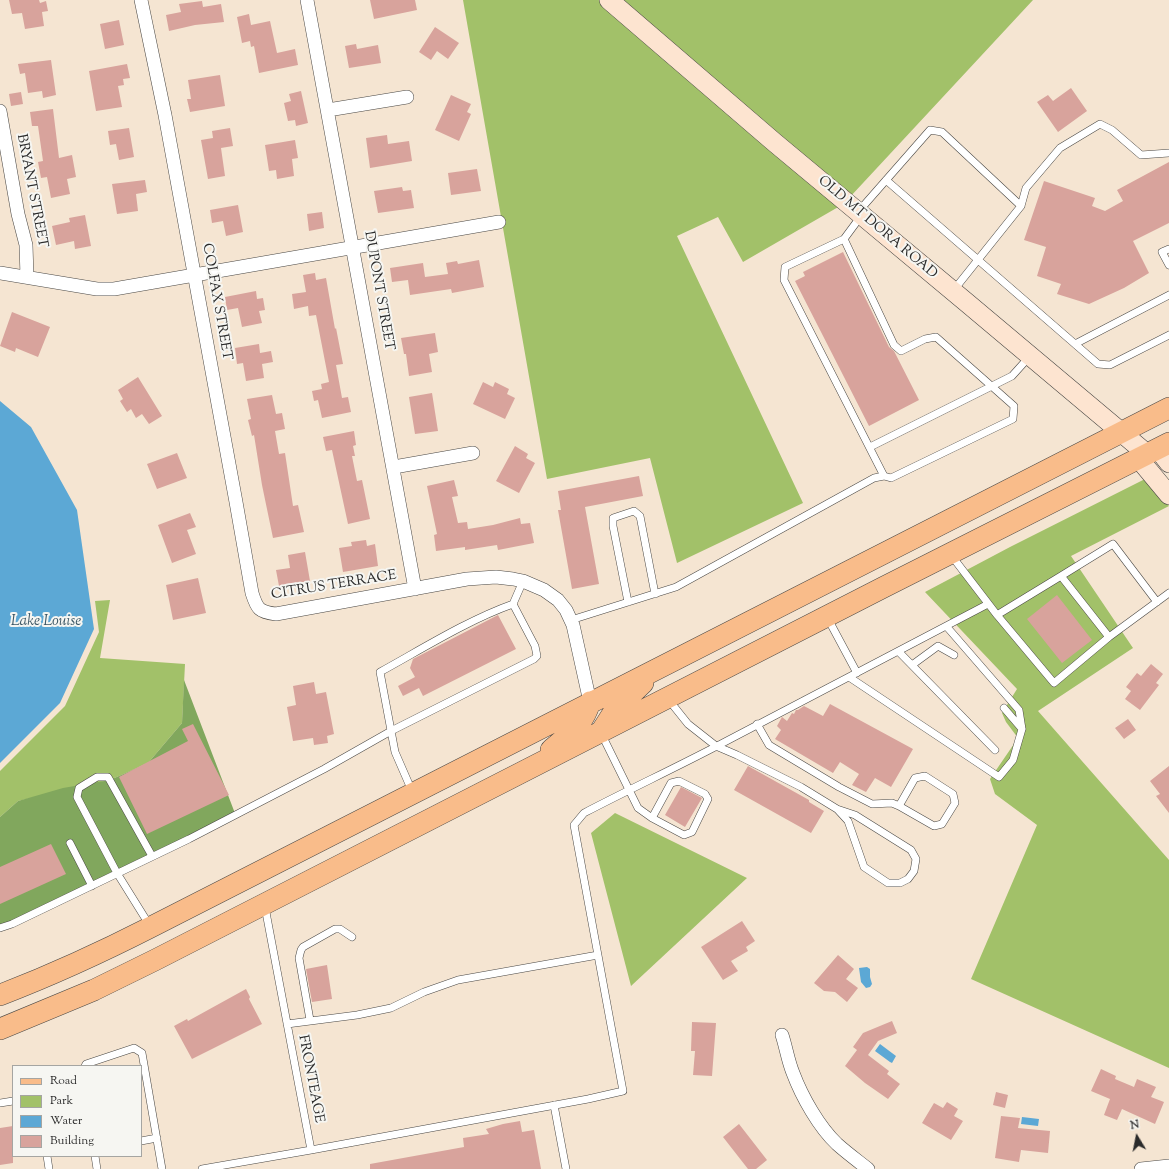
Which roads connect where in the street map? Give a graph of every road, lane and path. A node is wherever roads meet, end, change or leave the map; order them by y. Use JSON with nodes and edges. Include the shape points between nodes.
{"nodes":[{"id":1,"x":141,"y":0,"type":"edge"},
{"id":2,"x":307,"y":0,"type":"edge"},
{"id":3,"x":609,"y":0,"type":"edge"},
{"id":4,"x":408,"y":96,"type":"dead end"},
{"id":5,"x":328,"y":110,"type":"junction"},
{"id":6,"x":0,"y":111,"type":"edge"},
{"id":7,"x":1169,"y":153,"type":"edge"},
{"id":8,"x":886,"y":180,"type":"junction"},
{"id":9,"x":1021,"y":206,"type":"junction"},
{"id":10,"x":860,"y":214,"type":"junction"},
{"id":11,"x":499,"y":222,"type":"dead end"},
{"id":12,"x":844,"y":239,"type":"junction"},
{"id":13,"x":353,"y":247,"type":"junction"},
{"id":14,"x":1169,"y":249,"type":"edge"},
{"id":15,"x":978,"y":260,"type":"junction"},
{"id":16,"x":1169,"y":264,"type":"edge"},
{"id":17,"x":0,"y":273,"type":"edge"},
{"id":18,"x":195,"y":276,"type":"junction"},
{"id":19,"x":27,"y":277,"type":"junction"},
{"id":20,"x":953,"y":291,"type":"junction"},
{"id":21,"x":1169,"y":295,"type":"edge"},
{"id":22,"x":1169,"y":335,"type":"edge"},
{"id":23,"x":1075,"y":344,"type":"junction"},
{"id":24,"x":1030,"y":356,"type":"junction"},
{"id":25,"x":992,"y":387,"type":"junction"},
{"id":26,"x":1169,"y":408,"type":"edge"},
{"id":27,"x":1120,"y":433,"type":"junction"},
{"id":28,"x":870,"y":447,"type":"junction"},
{"id":29,"x":473,"y":453,"type":"dead end"},
{"id":30,"x":1157,"y":454,"type":"edge"},
{"id":31,"x":394,"y":467,"type":"junction"},
{"id":32,"x":884,"y":476,"type":"junction"},
{"id":33,"x":1169,"y":495,"type":"edge"},
{"id":34,"x":950,"y":554,"type":"junction"},
{"id":35,"x":1062,"y":576,"type":"junction"},
{"id":36,"x":523,"y":581,"type":"junction"},
{"id":37,"x":415,"y":589,"type":"junction"},
{"id":38,"x":1169,"y":593,"type":"edge"},
{"id":39,"x":655,"y":594,"type":"junction"},
{"id":40,"x":628,"y":602,"type":"junction"},
{"id":41,"x":1156,"y":602,"type":"junction"},
{"id":42,"x":513,"y":604,"type":"junction"},
{"id":43,"x":988,"y":604,"type":"junction"},
{"id":44,"x":259,"y":609,"type":"joint"},
{"id":45,"x":997,"y":616,"type":"junction"},
{"id":46,"x":827,"y":617,"type":"junction"},
{"id":47,"x":571,"y":620,"type":"junction"},
{"id":48,"x":947,"y":627,"type":"junction"},
{"id":49,"x":1109,"y":637,"type":"junction"},
{"id":50,"x":899,"y":652,"type":"junction"},
{"id":51,"x":954,"y":655,"type":"dead end"},
{"id":52,"x":912,"y":665,"type":"junction"},
{"id":53,"x":660,"y":667,"type":"junction"},
{"id":54,"x":857,"y":673,"type":"junction"},
{"id":55,"x":849,"y":677,"type":"junction"},
{"id":56,"x":668,"y":699,"type":"junction"},
{"id":57,"x":590,"y":702,"type":"junction"},
{"id":58,"x":1004,"y":708,"type":"dead end"},
{"id":59,"x":757,"y":724,"type":"junction"},
{"id":60,"x":1022,"y":729,"type":"junction"},
{"id":61,"x":391,"y":731,"type":"junction"},
{"id":62,"x":601,"y":733,"type":"junction"},
{"id":63,"x":716,"y":746,"type":"junction"},
{"id":64,"x":995,"y":750,"type":"dead end"},
{"id":65,"x":532,"y":768,"type":"junction"},
{"id":66,"x":629,"y":790,"type":"junction"},
{"id":67,"x":413,"y":793,"type":"junction"},
{"id":68,"x":899,"y":806,"type":"junction"},
{"id":69,"x":837,"y":809,"type":"junction"},
{"id":70,"x":652,"y":818,"type":"junction"},
{"id":71,"x":70,"y":843,"type":"dead end"},
{"id":72,"x":152,"y":856,"type":"junction"},
{"id":73,"x":117,"y":873,"type":"junction"},
{"id":74,"x":92,"y":886,"type":"junction"},
{"id":75,"x":264,"y":905,"type":"junction"},
{"id":76,"x":151,"y":927,"type":"junction"},
{"id":77,"x":0,"y":928,"type":"edge"},
{"id":78,"x":352,"y":937,"type":"dead end"},
{"id":79,"x":598,"y":955,"type":"junction"},
{"id":80,"x":0,"y":995,"type":"edge"},
{"id":81,"x":310,"y":1020,"type":"junction"},
{"id":82,"x":286,"y":1024,"type":"junction"},
{"id":83,"x":0,"y":1029,"type":"edge"},
{"id":84,"x":782,"y":1034,"type":"dead end"},
{"id":85,"x":86,"y":1065,"type":"edge"},
{"id":86,"x":12,"y":1101,"type":"edge"},
{"id":87,"x":0,"y":1103,"type":"edge"},
{"id":88,"x":554,"y":1105,"type":"junction"},
{"id":89,"x":156,"y":1138,"type":"junction"},
{"id":90,"x":142,"y":1141,"type":"edge"},
{"id":91,"x":311,"y":1150,"type":"junction"},
{"id":92,"x":47,"y":1157,"type":"edge"},
{"id":93,"x":95,"y":1157,"type":"edge"},
{"id":94,"x":1169,"y":1166,"type":"edge"},
{"id":95,"x":225,"y":1167,"type":"edge"},
{"id":96,"x":49,"y":1169,"type":"edge"},
{"id":97,"x":97,"y":1169,"type":"edge"},
{"id":98,"x":162,"y":1169,"type":"edge"},
{"id":99,"x":202,"y":1169,"type":"edge"},
{"id":100,"x":566,"y":1169,"type":"edge"},
{"id":101,"x":868,"y":1169,"type":"edge"},
{"id":102,"x":1141,"y":1169,"type":"edge"}],
"edges":[{"from":1,"to":18,"type":"street","name":"COLFAX STREET"},
{"from":2,"to":5,"type":"street","name":"DUPONT STREET"},
{"from":3,"to":10,"type":"street","name":"OLD MT DORA ROAD"},
{"from":4,"to":5,"type":"street"},
{"from":5,"to":13,"type":"street","name":"DUPONT STREET"},
{"from":6,"to":19,"type":"street","name":"BRYANT STREET","via":[[26,245]]},
{"from":7,"to":9,"type":"lane","via":[[1141,155],[1112,130],[1100,124],[1060,148],[1026,188]]},
{"from":8,"to":9,"type":"lane","via":[[930,130],[942,132]]},
{"from":8,"to":10,"type":"lane"},
{"from":8,"to":15,"type":"lane"},
{"from":9,"to":15,"type":"lane"},
{"from":10,"to":12,"type":"lane"},
{"from":10,"to":20,"type":"street","name":"OLD MT DORA ROAD"},
{"from":11,"to":13,"type":"street"},
{"from":12,"to":25,"type":"lane","via":[[894,345],[901,351],[925,339],[936,337]]},
{"from":12,"to":28,"type":"lane","via":[[784,267],[784,280]]},
{"from":13,"to":18,"type":"street"},
{"from":13,"to":31,"type":"street","name":"DUPONT STREET"},
{"from":14,"to":16,"type":"lane","via":[[1162,252]]},
{"from":15,"to":20,"type":"lane"},
{"from":15,"to":23,"type":"lane"},
{"from":17,"to":19,"type":"street"},
{"from":18,"to":19,"type":"street","via":[[114,289],[97,289]]},
{"from":18,"to":44,"type":"street","name":"COLFAX STREET","via":[[252,593]]},
{"from":20,"to":24,"type":"street","name":"OLD MT DORA ROAD"},
{"from":21,"to":23,"type":"lane"},
{"from":22,"to":23,"type":"lane","via":[[1110,365],[1098,364]]},
{"from":24,"to":25,"type":"lane","via":[[1012,376]]},
{"from":24,"to":27,"type":"street","name":"OLD MT DORA ROAD"},
{"from":25,"to":28,"type":"lane"},
{"from":25,"to":32,"type":"lane","via":[[1014,406],[1013,418],[891,478]]},
{"from":26,"to":27,"type":"main road"},
{"from":27,"to":30,"type":"street","name":"OLD MT DORA ROAD"},
{"from":27,"to":53,"type":"main road"},
{"from":28,"to":32,"type":"lane"},
{"from":29,"to":31,"type":"street"},
{"from":30,"to":33,"type":"street","name":"OLD MT DORA ROAD"},
{"from":30,"to":34,"type":"main road"},
{"from":31,"to":37,"type":"street","name":"DUPONT STREET"},
{"from":32,"to":39,"type":"lane","via":[[874,478],[676,587]]},
{"from":34,"to":43,"type":"lane"},
{"from":34,"to":46,"type":"main road"},
{"from":35,"to":41,"type":"lane","via":[[1113,544]]},
{"from":35,"to":45,"type":"lane"},
{"from":35,"to":49,"type":"lane"},
{"from":36,"to":37,"type":"street","name":"CITRUS TERRACE","via":[[496,578],[467,579]]},
{"from":36,"to":42,"type":"lane"},
{"from":36,"to":47,"type":"street","name":"CITRUS TERRACE","via":[[544,590],[558,600]]},
{"from":37,"to":44,"type":"street","name":"CITRUS TERRACE","via":[[276,614],[265,613]]},
{"from":38,"to":41,"type":"lane"},
{"from":39,"to":40,"type":"lane"},
{"from":39,"to":40,"type":"lane","via":[[640,516],[634,511],[614,518],[613,526]]},
{"from":40,"to":47,"type":"lane"},
{"from":41,"to":49,"type":"lane"},
{"from":42,"to":61,"type":"lane","via":[[493,611],[380,672]]},
{"from":42,"to":61,"type":"lane","via":[[535,646],[537,656]]},
{"from":43,"to":45,"type":"lane"},
{"from":43,"to":48,"type":"lane"},
{"from":45,"to":49,"type":"lane","via":[[1054,682]]},
{"from":46,"to":54,"type":"lane"},
{"from":46,"to":56,"type":"main road"},
{"from":47,"to":57,"type":"street","name":"CITRUS TERRACE"},
{"from":48,"to":50,"type":"lane"},
{"from":48,"to":60,"type":"lane","via":[[1019,710]]},
{"from":50,"to":52,"type":"lane"},
{"from":50,"to":54,"type":"lane"},
{"from":51,"to":52,"type":"lane","via":[[938,646]]},
{"from":52,"to":64,"type":"lane"},
{"from":53,"to":57,"type":"main road"},
{"from":53,"to":62,"type":"main road","via":[[615,710]]},
{"from":54,"to":55,"type":"lane"},
{"from":55,"to":59,"type":"lane"},
{"from":55,"to":60,"type":"lane","via":[[999,777],[1013,760]]},
{"from":56,"to":62,"type":"main road"},
{"from":56,"to":63,"type":"lane","via":[[688,724]]},
{"from":57,"to":65,"type":"main road","via":[[580,724]]},
{"from":57,"to":67,"type":"main road"},
{"from":58,"to":60,"type":"lane"},
{"from":59,"to":63,"type":"lane"},
{"from":59,"to":68,"type":"lane","via":[[769,745],[839,787],[872,804],[892,803]]},
{"from":61,"to":67,"type":"lane","via":[[395,752]]},
{"from":61,"to":72,"type":"lane","via":[[324,769]]},
{"from":62,"to":65,"type":"main road"},
{"from":62,"to":66,"type":"lane"},
{"from":63,"to":66,"type":"lane"},
{"from":63,"to":69,"type":"lane","via":[[801,787]]},
{"from":65,"to":75,"type":"main road"},
{"from":66,"to":70,"type":"lane","via":[[638,808]]},
{"from":66,"to":79,"type":"lane","via":[[584,813],[574,825]]},
{"from":67,"to":76,"type":"main road"},
{"from":68,"to":68,"type":"lane","via":[[934,826],[942,824],[955,803],[953,794],[925,776],[916,778]]},
{"from":69,"to":69,"type":"lane","via":[[848,821],[864,867],[888,883],[900,883],[908,879],[914,871],[916,859],[911,850],[855,815]]},
{"from":70,"to":70,"type":"lane","via":[[684,835],[692,832],[708,799],[705,794],[679,781],[672,783]]},
{"from":71,"to":74,"type":"lane"},
{"from":72,"to":73,"type":"lane"},
{"from":72,"to":73,"type":"lane","via":[[108,777],[97,777],[79,788],[77,797]]},
{"from":73,"to":74,"type":"lane"},
{"from":73,"to":76,"type":"lane"},
{"from":74,"to":77,"type":"lane"},
{"from":75,"to":82,"type":"lane","name":"FRONTEAGE"},
{"from":75,"to":83,"type":"main road","via":[[94,990]]},
{"from":76,"to":80,"type":"main road","via":[[84,960]]},
{"from":78,"to":81,"type":"lane","via":[[340,929],[335,930],[301,950],[299,958]]},
{"from":79,"to":81,"type":"lane","via":[[458,980],[424,992],[391,1008]]},
{"from":79,"to":88,"type":"lane","via":[[623,1092]]},
{"from":81,"to":82,"type":"lane"},
{"from":82,"to":91,"type":"lane","name":"FRONTEAGE"},
{"from":84,"to":101,"type":"street","via":[[798,1086],[810,1108],[836,1143]]},
{"from":85,"to":89,"type":"lane","via":[[134,1048],[142,1053]]},
{"from":86,"to":87,"type":"lane"},
{"from":88,"to":91,"type":"lane"},
{"from":88,"to":100,"type":"lane"},
{"from":89,"to":90,"type":"lane"},
{"from":89,"to":98,"type":"lane"},
{"from":91,"to":95,"type":"lane"},
{"from":92,"to":96,"type":"lane"},
{"from":93,"to":97,"type":"lane"},
{"from":94,"to":102,"type":"street"},
{"from":95,"to":99,"type":"lane"}]}
